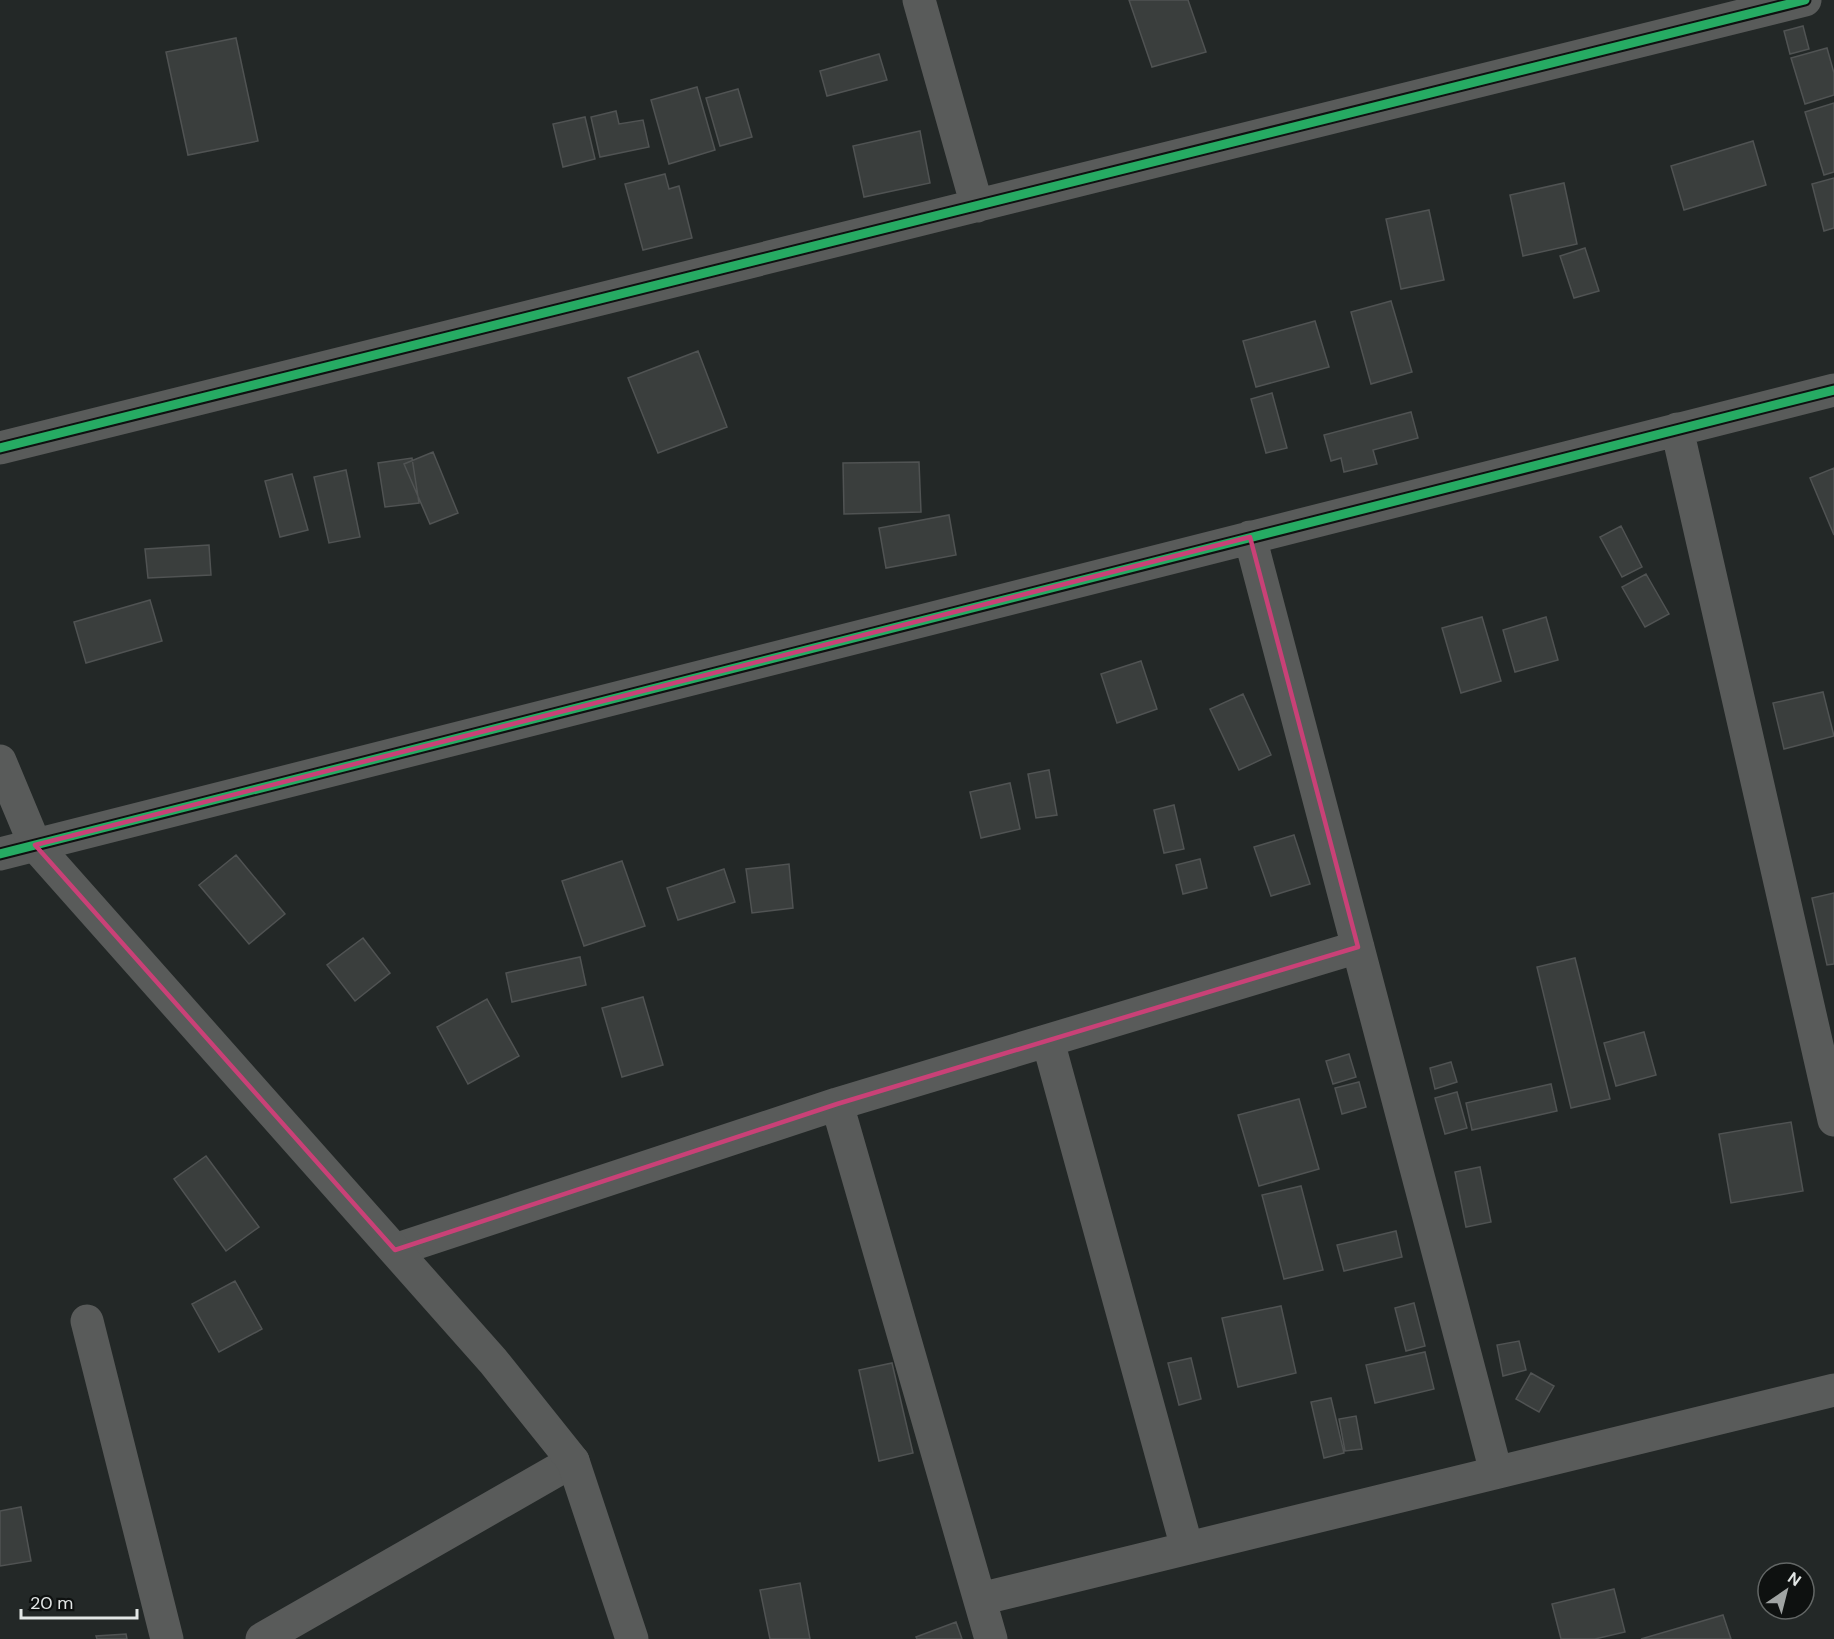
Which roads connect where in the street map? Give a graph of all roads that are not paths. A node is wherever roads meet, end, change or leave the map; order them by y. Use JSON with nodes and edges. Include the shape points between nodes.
{"nodes":[{"id":1,"x":918,"y":0,"type":"edge"},
{"id":2,"x":1805,"y":0,"type":"edge"},
{"id":3,"x":977,"y":206,"type":"junction"},
{"id":4,"x":1834,"y":390,"type":"edge"},
{"id":5,"x":1677,"y":429,"type":"junction"},
{"id":6,"x":0,"y":448,"type":"edge"},
{"id":7,"x":1250,"y":537,"type":"junction"},
{"id":8,"x":0,"y":760,"type":"edge"},
{"id":9,"x":35,"y":845,"type":"junction"},
{"id":10,"x":0,"y":854,"type":"edge"},
{"id":11,"x":1358,"y":947,"type":"junction"},
{"id":12,"x":1048,"y":1041,"type":"junction"},
{"id":13,"x":837,"y":1104,"type":"junction"},
{"id":14,"x":1834,"y":1120,"type":"edge"},
{"id":15,"x":395,"y":1250,"type":"junction"},
{"id":16,"x":87,"y":1321,"type":"dead end"},
{"id":17,"x":1834,"y":1390,"type":"edge"},
{"id":18,"x":573,"y":1461,"type":"junction"},
{"id":19,"x":1496,"y":1472,"type":"junction"},
{"id":20,"x":1187,"y":1548,"type":"junction"},
{"id":21,"x":980,"y":1599,"type":"junction"},
{"id":22,"x":167,"y":1639,"type":"edge"},
{"id":23,"x":262,"y":1639,"type":"edge"},
{"id":24,"x":632,"y":1639,"type":"edge"},
{"id":25,"x":991,"y":1639,"type":"edge"}],
"edges":[{"from":1,"to":3,"type":"street"},
{"from":2,"to":3,"type":"street"},
{"from":3,"to":6,"type":"street"},
{"from":4,"to":5,"type":"street"},
{"from":5,"to":7,"type":"street"},
{"from":5,"to":14,"type":"street"},
{"from":7,"to":9,"type":"street"},
{"from":7,"to":11,"type":"street"},
{"from":8,"to":9,"type":"street"},
{"from":9,"to":10,"type":"street"},
{"from":9,"to":15,"type":"street"},
{"from":11,"to":12,"type":"street"},
{"from":11,"to":19,"type":"street"},
{"from":12,"to":13,"type":"street"},
{"from":12,"to":20,"type":"street"},
{"from":13,"to":15,"type":"street"},
{"from":13,"to":21,"type":"street"},
{"from":15,"to":18,"type":"street","via":[[493,1361]]},
{"from":16,"to":22,"type":"street"},
{"from":17,"to":19,"type":"street"},
{"from":18,"to":23,"type":"street"},
{"from":18,"to":24,"type":"street"},
{"from":19,"to":20,"type":"street"},
{"from":20,"to":21,"type":"street"},
{"from":21,"to":25,"type":"street"}]}
